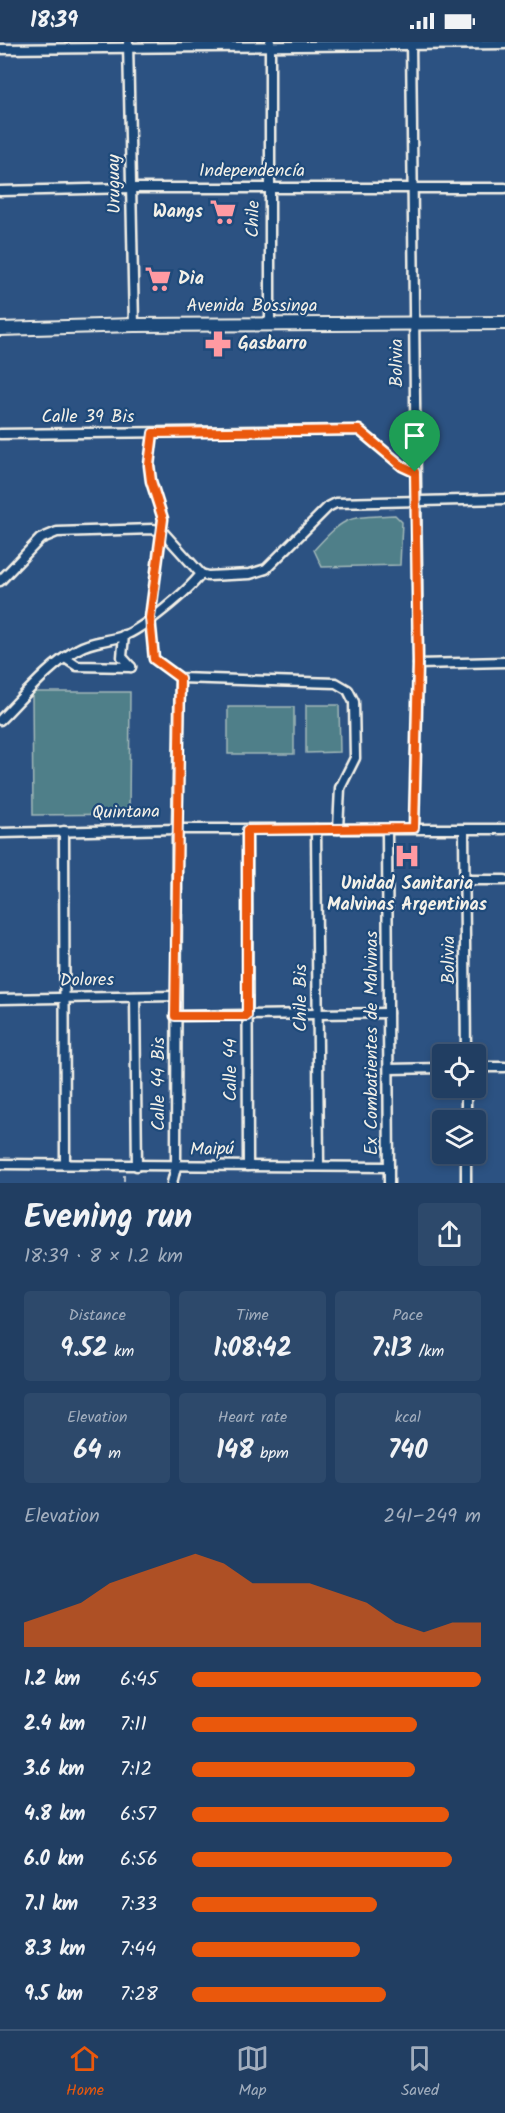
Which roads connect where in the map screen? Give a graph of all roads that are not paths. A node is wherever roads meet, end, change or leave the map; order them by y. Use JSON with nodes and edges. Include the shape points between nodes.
{"nodes":[{"id":1,"x":270,"y":43,"type":"edge"},
{"id":2,"x":411,"y":43,"type":"edge"},
{"id":3,"x":128,"y":44,"type":"edge"},
{"id":4,"x":505,"y":44,"type":"edge"},
{"id":5,"x":0,"y":49,"type":"edge"},
{"id":6,"x":271,"y":187,"type":"junction"},
{"id":7,"x":132,"y":188,"type":"junction"},
{"id":8,"x":505,"y":188,"type":"edge"},
{"id":9,"x":414,"y":189,"type":"junction"},
{"id":10,"x":0,"y":191,"type":"edge"},
{"id":11,"x":505,"y":322,"type":"edge"},
{"id":12,"x":270,"y":324,"type":"junction"},
{"id":13,"x":134,"y":325,"type":"junction"},
{"id":14,"x":413,"y":325,"type":"junction"},
{"id":15,"x":0,"y":329,"type":"edge"},
{"id":16,"x":153,"y":433,"type":"junction"},
{"id":17,"x":0,"y":434,"type":"edge"},
{"id":18,"x":415,"y":472,"type":"junction"},
{"id":19,"x":505,"y":499,"type":"edge"},
{"id":20,"x":416,"y":500,"type":"junction"},
{"id":21,"x":162,"y":531,"type":"junction"},
{"id":22,"x":201,"y":574,"type":"junction"},
{"id":23,"x":0,"y":581,"type":"edge"},
{"id":24,"x":150,"y":618,"type":"junction"},
{"id":25,"x":124,"y":635,"type":"junction"},
{"id":26,"x":65,"y":658,"type":"junction"},
{"id":27,"x":505,"y":662,"type":"edge"},
{"id":28,"x":418,"y":664,"type":"junction"},
{"id":29,"x":180,"y":678,"type":"junction"},
{"id":30,"x":0,"y":720,"type":"edge"},
{"id":31,"x":414,"y":828,"type":"junction"},
{"id":32,"x":177,"y":829,"type":"junction"},
{"id":33,"x":316,"y":829,"type":"junction"},
{"id":34,"x":338,"y":829,"type":"junction"},
{"id":35,"x":505,"y":829,"type":"edge"},
{"id":36,"x":247,"y":830,"type":"junction"},
{"id":37,"x":387,"y":830,"type":"junction"},
{"id":38,"x":464,"y":830,"type":"junction"},
{"id":39,"x":64,"y":831,"type":"junction"},
{"id":40,"x":0,"y":833,"type":"edge"},
{"id":41,"x":465,"y":880,"type":"junction"},
{"id":42,"x":505,"y":880,"type":"edge"},
{"id":43,"x":175,"y":996,"type":"junction"},
{"id":44,"x":135,"y":997,"type":"junction"},
{"id":45,"x":63,"y":998,"type":"junction"},
{"id":46,"x":0,"y":999,"type":"edge"},
{"id":47,"x":388,"y":1013,"type":"junction"},
{"id":48,"x":318,"y":1015,"type":"junction"},
{"id":49,"x":175,"y":1016,"type":"junction"},
{"id":50,"x":247,"y":1016,"type":"junction"},
{"id":51,"x":466,"y":1044,"type":"edge"},
{"id":52,"x":486,"y":1067,"type":"edge"},
{"id":53,"x":505,"y":1067,"type":"edge"},
{"id":54,"x":432,"y":1068,"type":"edge"},
{"id":55,"x":389,"y":1069,"type":"junction"},
{"id":56,"x":0,"y":1164,"type":"edge"},
{"id":57,"x":65,"y":1164,"type":"junction"},
{"id":58,"x":466,"y":1164,"type":"edge"},
{"id":59,"x":136,"y":1166,"type":"junction"},
{"id":60,"x":248,"y":1166,"type":"junction"},
{"id":61,"x":319,"y":1166,"type":"junction"},
{"id":62,"x":176,"y":1167,"type":"junction"},
{"id":63,"x":389,"y":1167,"type":"junction"},
{"id":64,"x":172,"y":1183,"type":"edge"},
{"id":65,"x":389,"y":1183,"type":"edge"},
{"id":66,"x":466,"y":1183,"type":"edge"}],
"edges":[{"from":1,"to":2,"type":"street"},
{"from":1,"to":3,"type":"street"},
{"from":1,"to":6,"type":"street","name":"Chile"},
{"from":2,"to":4,"type":"street"},
{"from":2,"to":9,"type":"street","name":"Bolivia"},
{"from":3,"to":5,"type":"street"},
{"from":3,"to":7,"type":"street","name":"Uruguay"},
{"from":6,"to":7,"type":"street","name":"Independencía"},
{"from":6,"to":9,"type":"street","name":"Independencía"},
{"from":6,"to":12,"type":"street","name":"Chile"},
{"from":7,"to":10,"type":"street","name":"Independencía"},
{"from":7,"to":13,"type":"street","name":"Uruguay"},
{"from":8,"to":9,"type":"street","name":"Independencía"},
{"from":9,"to":14,"type":"street","name":"Bolivia"},
{"from":11,"to":14,"type":"main road","name":"Avenida Bossinga"},
{"from":12,"to":13,"type":"main road","name":"Avenida Bossinga"},
{"from":12,"to":14,"type":"main road","name":"Avenida Bossinga"},
{"from":13,"to":15,"type":"main road","name":"Avenida Bossinga"},
{"from":14,"to":18,"type":"street","name":"Bolivia"},
{"from":16,"to":17,"type":"street","name":"Calle 39 Bis"},
{"from":16,"to":18,"type":"street","name":"Calle 39 Bis","via":[[359,430]]},
{"from":16,"to":21,"type":"street","via":[[149,465],[163,519]]},
{"from":18,"to":20,"type":"street","name":"Bolivia"},
{"from":19,"to":20,"type":"street"},
{"from":20,"to":22,"type":"street","via":[[336,503],[258,573]]},
{"from":20,"to":28,"type":"street","name":"Bolivia"},
{"from":21,"to":22,"type":"street"},
{"from":21,"to":23,"type":"street","via":[[57,532],[40,539]]},
{"from":21,"to":24,"type":"street"},
{"from":22,"to":24,"type":"street"},
{"from":24,"to":25,"type":"street"},
{"from":24,"to":29,"type":"street","via":[[154,659]]},
{"from":25,"to":26,"type":"street","via":[[80,648]]},
{"from":25,"to":26,"type":"street","via":[[122,657],[131,667],[76,666]]},
{"from":26,"to":30,"type":"street"},
{"from":27,"to":28,"type":"street"},
{"from":28,"to":31,"type":"street","name":"Bolivia"},
{"from":29,"to":32,"type":"street","name":"Calle 44 Bis"},
{"from":29,"to":34,"type":"street","via":[[336,683],[348,690],[354,702],[355,758],[340,788]]},
{"from":31,"to":37,"type":"street","name":"Quintana"},
{"from":31,"to":38,"type":"street","name":"Quintana"},
{"from":32,"to":36,"type":"street","name":"Quintana"},
{"from":32,"to":39,"type":"street","name":"Quintana"},
{"from":32,"to":43,"type":"street","name":"Calle 44 Bis"},
{"from":33,"to":34,"type":"street","name":"Quintana"},
{"from":33,"to":36,"type":"street","name":"Quintana"},
{"from":33,"to":48,"type":"street","name":"Chile Bis"},
{"from":34,"to":37,"type":"street","name":"Quintana"},
{"from":35,"to":38,"type":"street","name":"Quintana"},
{"from":36,"to":50,"type":"street","name":"Calle 44"},
{"from":37,"to":47,"type":"street","name":"Ex Combatientes de Malvinas"},
{"from":38,"to":41,"type":"street","name":"Bolivia"},
{"from":39,"to":40,"type":"street","name":"Quintana"},
{"from":39,"to":45,"type":"street"},
{"from":41,"to":42,"type":"street"},
{"from":41,"to":51,"type":"street","name":"Bolivia"},
{"from":43,"to":44,"type":"street","name":"Dolores"},
{"from":43,"to":49,"type":"street","name":"Calle 44 Bis"},
{"from":44,"to":45,"type":"street","name":"Dolores"},
{"from":44,"to":59,"type":"street"},
{"from":45,"to":46,"type":"street","name":"Dolores"},
{"from":45,"to":57,"type":"street"},
{"from":47,"to":48,"type":"street"},
{"from":47,"to":55,"type":"street","name":"Ex Combatientes de Malvinas"},
{"from":48,"to":50,"type":"street"},
{"from":48,"to":61,"type":"street","name":"Chile Bis"},
{"from":49,"to":50,"type":"street"},
{"from":49,"to":62,"type":"street","name":"Calle 44 Bis"},
{"from":50,"to":60,"type":"street","name":"Calle 44"},
{"from":52,"to":53,"type":"street"},
{"from":54,"to":55,"type":"street"},
{"from":55,"to":63,"type":"street","name":"Ex Combatientes de Malvinas"},
{"from":56,"to":57,"type":"street","name":"Maipú"},
{"from":57,"to":59,"type":"street","name":"Maipú"},
{"from":58,"to":66,"type":"street"},
{"from":59,"to":62,"type":"street","name":"Maipú"},
{"from":60,"to":61,"type":"street","name":"Maipú"},
{"from":60,"to":62,"type":"street","name":"Maipú"},
{"from":61,"to":63,"type":"street","name":"Maipú"},
{"from":62,"to":64,"type":"street","name":"Calle 44 Bis"},
{"from":63,"to":65,"type":"street","name":"Ex Combatientes de Malvinas"}]}
